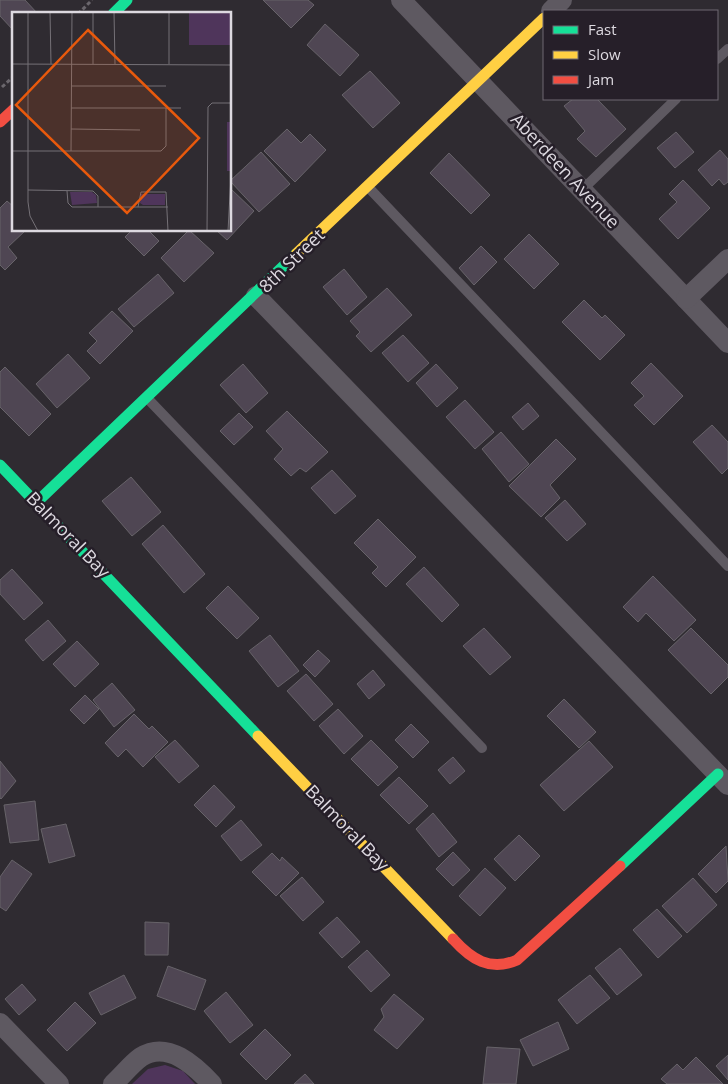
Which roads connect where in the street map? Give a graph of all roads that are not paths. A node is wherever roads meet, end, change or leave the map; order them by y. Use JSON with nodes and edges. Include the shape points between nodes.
{"nodes":[{"id":1,"x":127,"y":0,"type":"edge"},
{"id":2,"x":402,"y":0,"type":"edge"},
{"id":3,"x":562,"y":0,"type":"edge"},
{"id":4,"x":552,"y":10,"type":"edge"},
{"id":5,"x":115,"y":12,"type":"edge"},
{"id":6,"x":543,"y":19,"type":"edge"},
{"id":7,"x":728,"y":48,"type":"edge"},
{"id":8,"x":718,"y":59,"type":"edge"},
{"id":9,"x":480,"y":80,"type":"junction"},
{"id":10,"x":675,"y":100,"type":"edge"},
{"id":11,"x":12,"y":111,"type":"edge"},
{"id":12,"x":0,"y":122,"type":"edge"},
{"id":13,"x":368,"y":188,"type":"junction"},
{"id":14,"x":583,"y":189,"type":"junction"},
{"id":15,"x":728,"y":259,"type":"edge"},
{"id":16,"x":256,"y":296,"type":"junction"},
{"id":17,"x":686,"y":299,"type":"junction"},
{"id":18,"x":728,"y":344,"type":"edge"},
{"id":19,"x":148,"y":398,"type":"junction"},
{"id":20,"x":0,"y":465,"type":"edge"},
{"id":21,"x":37,"y":502,"type":"junction"},
{"id":22,"x":728,"y":566,"type":"edge"},
{"id":23,"x":482,"y":748,"type":"dead end"},
{"id":24,"x":723,"y":779,"type":"edge"},
{"id":25,"x":0,"y":1023,"type":"edge"},
{"id":26,"x":58,"y":1084,"type":"edge"},
{"id":27,"x":113,"y":1084,"type":"edge"},
{"id":28,"x":212,"y":1084,"type":"edge"}],
"edges":[{"from":1,"to":5,"type":"street"},
{"from":2,"to":9,"type":"street","name":"Aberdeen Avenue"},
{"from":3,"to":4,"type":"street"},
{"from":6,"to":9,"type":"street","name":"8th Street"},
{"from":7,"to":8,"type":"lane"},
{"from":9,"to":13,"type":"street","name":"8th Street"},
{"from":9,"to":14,"type":"street","name":"Aberdeen Avenue"},
{"from":10,"to":14,"type":"lane"},
{"from":11,"to":12,"type":"street"},
{"from":13,"to":16,"type":"street","name":"8th Street"},
{"from":13,"to":22,"type":"lane"},
{"from":14,"to":17,"type":"street","name":"Aberdeen Avenue"},
{"from":15,"to":17,"type":"street"},
{"from":16,"to":19,"type":"street","name":"8th Street"},
{"from":16,"to":24,"type":"street","name":"Balmoral Bay"},
{"from":17,"to":18,"type":"street","name":"Aberdeen Avenue"},
{"from":19,"to":21,"type":"street","name":"8th Street"},
{"from":19,"to":23,"type":"lane"},
{"from":20,"to":21,"type":"street","name":"Balmoral Bay"},
{"from":21,"to":24,"type":"street","name":"Balmoral Bay","via":[[463,950],[481,963],[504,966],[525,955]]},
{"from":25,"to":26,"type":"street"},
{"from":27,"to":28,"type":"street","via":[[142,1057],[158,1052],[193,1064]]}]}
